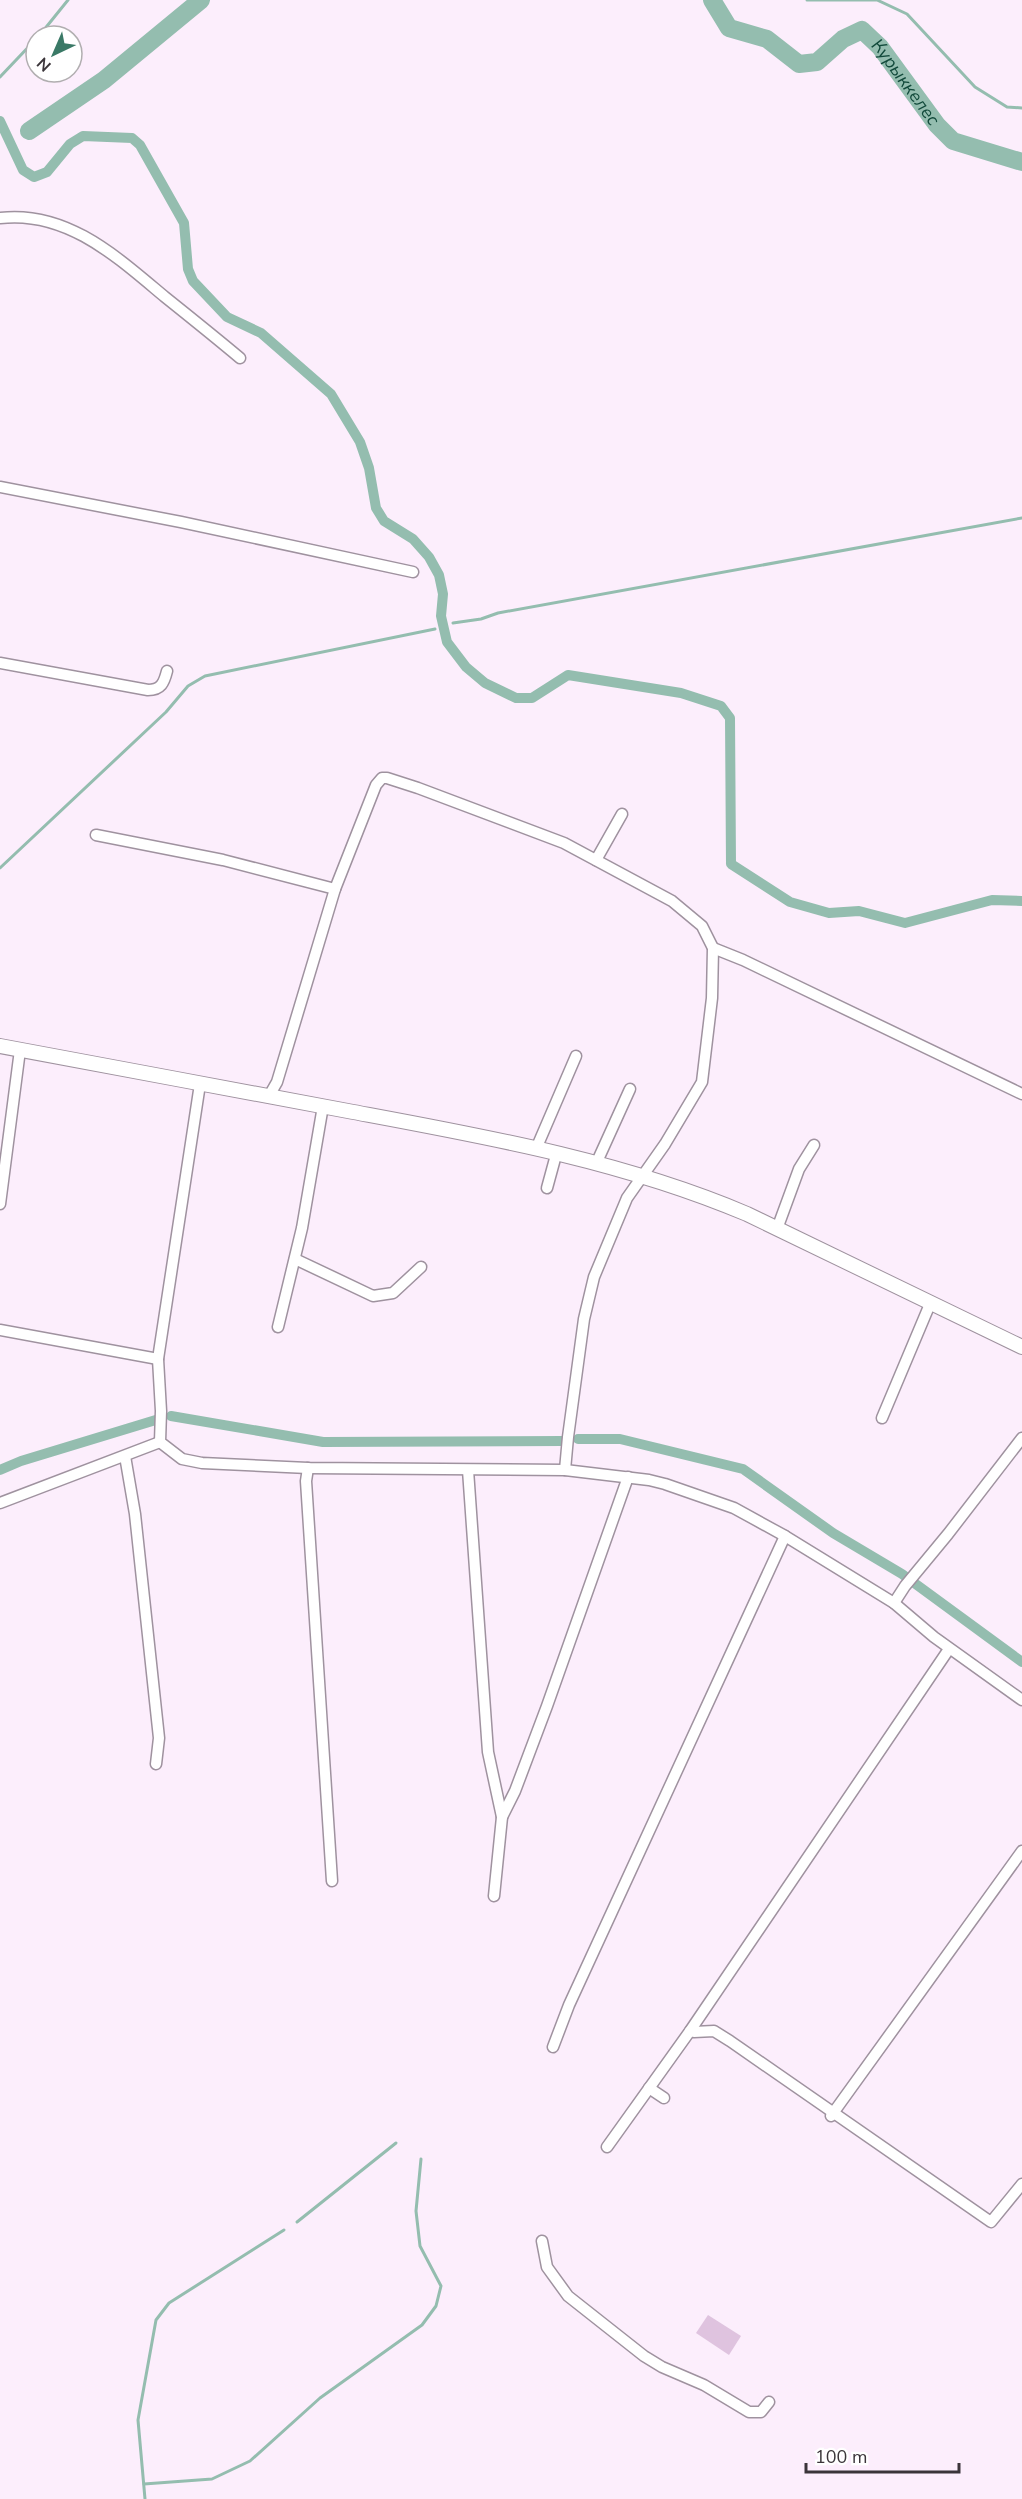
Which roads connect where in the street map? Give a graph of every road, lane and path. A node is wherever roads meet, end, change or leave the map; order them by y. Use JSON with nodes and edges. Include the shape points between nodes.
{"nodes":[{"id":1,"x":0,"y":218,"type":"edge"},
{"id":2,"x":240,"y":358,"type":"dead end"},
{"id":3,"x":0,"y":487,"type":"edge"},
{"id":4,"x":413,"y":572,"type":"dead end"},
{"id":5,"x":0,"y":663,"type":"edge"},
{"id":6,"x":167,"y":671,"type":"dead end"},
{"id":7,"x":622,"y":814,"type":"dead end"},
{"id":8,"x":96,"y":836,"type":"dead end"},
{"id":9,"x":596,"y":860,"type":"junction"},
{"id":10,"x":335,"y":888,"type":"junction"},
{"id":11,"x":713,"y":948,"type":"junction"},
{"id":12,"x":0,"y":1046,"type":"edge"},
{"id":13,"x":20,"y":1050,"type":"junction"},
{"id":14,"x":576,"y":1056,"type":"dead end"},
{"id":15,"x":200,"y":1084,"type":"junction"},
{"id":16,"x":630,"y":1089,"type":"dead end"},
{"id":17,"x":1022,"y":1094,"type":"edge"},
{"id":18,"x":269,"y":1096,"type":"junction"},
{"id":19,"x":323,"y":1106,"type":"junction"},
{"id":20,"x":814,"y":1145,"type":"dead end"},
{"id":21,"x":536,"y":1149,"type":"junction"},
{"id":22,"x":556,"y":1155,"type":"junction"},
{"id":23,"x":596,"y":1164,"type":"junction"},
{"id":24,"x":641,"y":1176,"type":"junction"},
{"id":25,"x":547,"y":1188,"type":"dead end"},
{"id":26,"x":0,"y":1204,"type":"edge"},
{"id":27,"x":777,"y":1229,"type":"junction"},
{"id":28,"x":296,"y":1259,"type":"junction"},
{"id":29,"x":421,"y":1267,"type":"dead end"},
{"id":30,"x":930,"y":1304,"type":"junction"},
{"id":31,"x":278,"y":1327,"type":"dead end"},
{"id":32,"x":0,"y":1330,"type":"edge"},
{"id":33,"x":1022,"y":1347,"type":"edge"},
{"id":34,"x":158,"y":1359,"type":"junction"},
{"id":35,"x":882,"y":1418,"type":"dead end"},
{"id":36,"x":1022,"y":1438,"type":"edge"},
{"id":37,"x":160,"y":1442,"type":"junction"},
{"id":38,"x":125,"y":1456,"type":"junction"},
{"id":39,"x":308,"y":1468,"type":"junction"},
{"id":40,"x":468,"y":1470,"type":"junction"},
{"id":41,"x":566,"y":1470,"type":"junction"},
{"id":42,"x":628,"y":1477,"type":"junction"},
{"id":43,"x":0,"y":1503,"type":"edge"},
{"id":44,"x":785,"y":1536,"type":"junction"},
{"id":45,"x":894,"y":1603,"type":"junction"},
{"id":46,"x":949,"y":1649,"type":"junction"},
{"id":47,"x":1022,"y":1700,"type":"edge"},
{"id":48,"x":156,"y":1764,"type":"dead end"},
{"id":49,"x":502,"y":1817,"type":"junction"},
{"id":50,"x":1022,"y":1851,"type":"edge"},
{"id":51,"x":332,"y":1881,"type":"dead end"},
{"id":52,"x":494,"y":1896,"type":"dead end"},
{"id":53,"x":690,"y":2031,"type":"junction"},
{"id":54,"x":553,"y":2047,"type":"dead end"},
{"id":55,"x":649,"y":2088,"type":"junction"},
{"id":56,"x":664,"y":2098,"type":"dead end"},
{"id":57,"x":832,"y":2114,"type":"junction"},
{"id":58,"x":607,"y":2147,"type":"dead end"},
{"id":59,"x":1022,"y":2184,"type":"edge"},
{"id":60,"x":542,"y":2241,"type":"dead end"},
{"id":61,"x":769,"y":2402,"type":"dead end"}],
"edges":[{"from":1,"to":2,"type":"street","via":[[43,220],[91,238]]},
{"from":3,"to":4,"type":"street"},
{"from":5,"to":6,"type":"street","via":[[148,690],[162,686]]},
{"from":7,"to":9,"type":"street"},
{"from":8,"to":10,"type":"street","via":[[223,860]]},
{"from":9,"to":10,"type":"street","via":[[564,843],[384,778],[376,784]]},
{"from":9,"to":11,"type":"street","via":[[672,901],[702,926]]},
{"from":10,"to":18,"type":"street","via":[[277,1082]]},
{"from":11,"to":17,"type":"street"},
{"from":11,"to":24,"type":"street","via":[[712,998],[702,1082]]},
{"from":12,"to":13,"type":"main road"},
{"from":13,"to":15,"type":"main road"},
{"from":13,"to":26,"type":"street"},
{"from":14,"to":21,"type":"street"},
{"from":15,"to":18,"type":"main road"},
{"from":15,"to":34,"type":"street"},
{"from":16,"to":23,"type":"street"},
{"from":18,"to":19,"type":"main road"},
{"from":19,"to":21,"type":"main road"},
{"from":19,"to":28,"type":"street"},
{"from":20,"to":27,"type":"street","via":[[799,1169]]},
{"from":21,"to":22,"type":"main road"},
{"from":22,"to":23,"type":"main road"},
{"from":22,"to":25,"type":"street"},
{"from":23,"to":24,"type":"main road"},
{"from":24,"to":27,"type":"main road","via":[[714,1200]]},
{"from":24,"to":41,"type":"street","via":[[619,1215],[588,1298]]},
{"from":27,"to":30,"type":"main road"},
{"from":28,"to":29,"type":"street","via":[[374,1296],[393,1293]]},
{"from":28,"to":31,"type":"street"},
{"from":30,"to":33,"type":"main road"},
{"from":30,"to":35,"type":"street"},
{"from":32,"to":34,"type":"street"},
{"from":34,"to":37,"type":"street"},
{"from":36,"to":45,"type":"street"},
{"from":37,"to":38,"type":"street"},
{"from":37,"to":39,"type":"street","via":[[186,1461]]},
{"from":38,"to":43,"type":"street"},
{"from":38,"to":48,"type":"street","via":[[159,1738]]},
{"from":39,"to":40,"type":"street"},
{"from":39,"to":51,"type":"street"},
{"from":40,"to":41,"type":"street"},
{"from":40,"to":49,"type":"street","via":[[488,1752]]},
{"from":41,"to":42,"type":"street"},
{"from":42,"to":44,"type":"street","via":[[657,1482],[734,1508]]},
{"from":42,"to":49,"type":"street","via":[[543,1717]]},
{"from":44,"to":45,"type":"street"},
{"from":44,"to":54,"type":"street"},
{"from":45,"to":46,"type":"street"},
{"from":46,"to":47,"type":"street"},
{"from":46,"to":53,"type":"street"},
{"from":49,"to":52,"type":"street"},
{"from":50,"to":57,"type":"street"},
{"from":53,"to":55,"type":"street"},
{"from":53,"to":57,"type":"street","via":[[714,2031]]},
{"from":55,"to":56,"type":"street"},
{"from":55,"to":58,"type":"street"},
{"from":57,"to":59,"type":"street","via":[[991,2222]]},
{"from":60,"to":61,"type":"street","via":[[547,2267],[568,2296],[644,2356],[749,2412],[761,2412]]}]}
